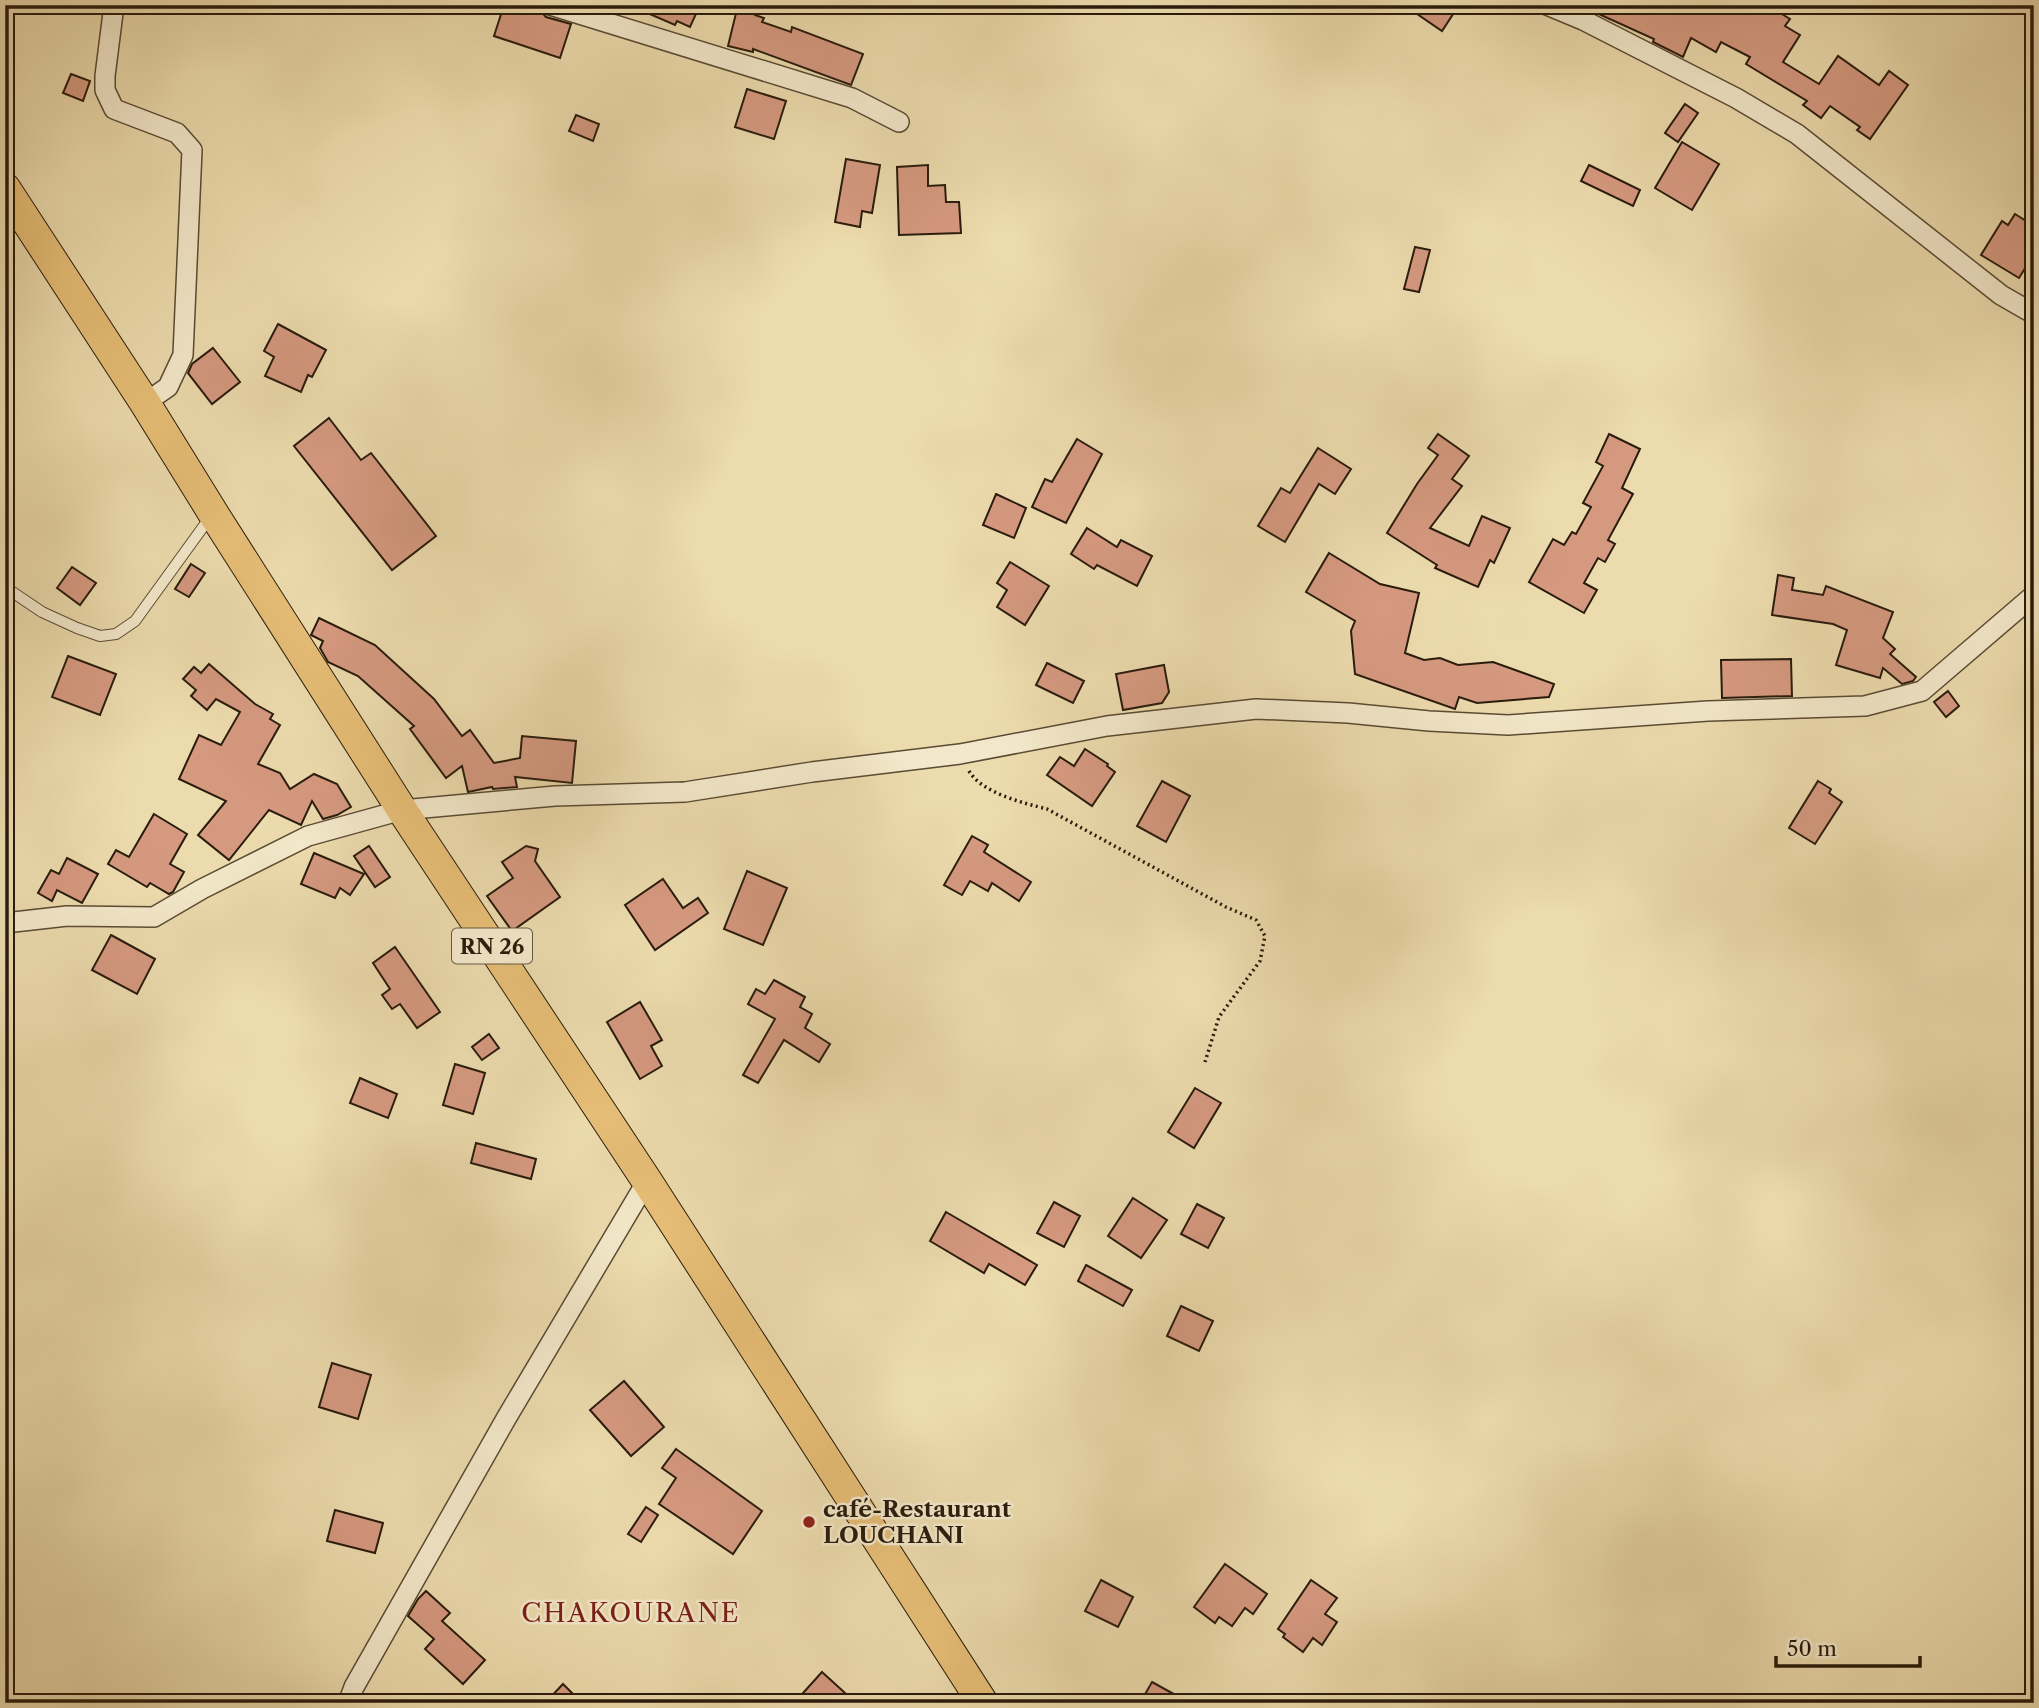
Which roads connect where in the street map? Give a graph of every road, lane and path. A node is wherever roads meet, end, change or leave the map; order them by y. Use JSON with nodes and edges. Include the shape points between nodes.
{"nodes":[{"id":1,"x":114,"y":5,"type":"edge"},
{"id":2,"x":550,"y":5,"type":"edge"},
{"id":3,"x":1547,"y":5,"type":"edge"},
{"id":4,"x":899,"y":122,"type":"dead end"},
{"id":5,"x":5,"y":188,"type":"edge"},
{"id":6,"x":2034,"y":314,"type":"edge"},
{"id":7,"x":145,"y":403,"type":"junction"},
{"id":8,"x":213,"y":513,"type":"junction"},
{"id":9,"x":5,"y":587,"type":"edge"},
{"id":10,"x":2034,"y":595,"type":"edge"},
{"id":11,"x":960,"y":754,"type":"junction"},
{"id":12,"x":402,"y":810,"type":"junction"},
{"id":13,"x":5,"y":923,"type":"edge"},
{"id":14,"x":1205,"y":1062,"type":"dead end"},
{"id":15,"x":647,"y":1181,"type":"junction"},
{"id":16,"x":348,"y":1703,"type":"edge"},
{"id":17,"x":983,"y":1703,"type":"edge"}],
"edges":[{"from":1,"to":7,"type":"street","via":[[105,76],[114,109],[177,133],[192,150],[183,355],[168,387]]},
{"from":2,"to":4,"type":"street","via":[[852,98]]},
{"from":3,"to":6,"type":"street","via":[[1736,98],[1797,134],[2001,295]]},
{"from":5,"to":7,"type":"main road","number":"RN 26"},
{"from":7,"to":8,"type":"main road","number":"RN 26"},
{"from":8,"to":9,"type":"lane","via":[[135,621],[116,634],[100,636],[77,628]]},
{"from":8,"to":12,"type":"main road","number":"RN 26"},
{"from":10,"to":11,"type":"street","via":[[1923,691],[1866,706],[1508,725],[1256,709],[1107,726]]},
{"from":11,"to":12,"type":"street","via":[[685,792],[555,796]]},
{"from":11,"to":14,"type":"path","via":[[974,779],[1016,802],[1047,809],[1256,920],[1265,936],[1260,961],[1219,1017]]},
{"from":12,"to":13,"type":"street","via":[[308,836],[154,917],[67,916]]},
{"from":12,"to":15,"type":"main road","number":"RN 26"},
{"from":15,"to":16,"type":"street","via":[[500,1429]]},
{"from":15,"to":17,"type":"main road","number":"RN 26"}]}
